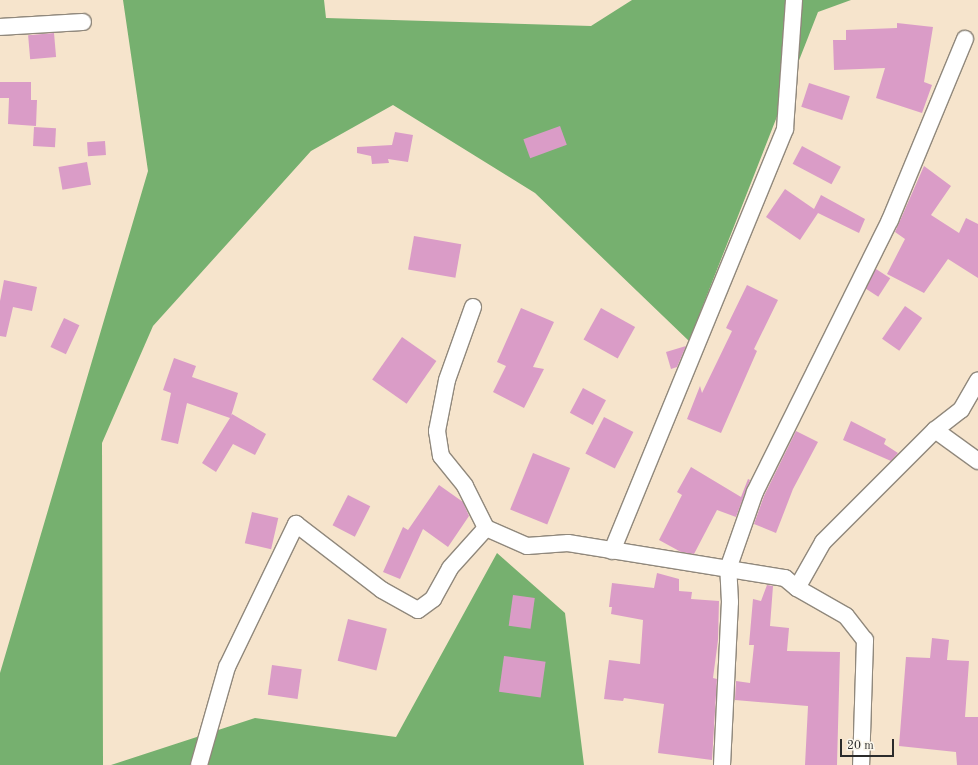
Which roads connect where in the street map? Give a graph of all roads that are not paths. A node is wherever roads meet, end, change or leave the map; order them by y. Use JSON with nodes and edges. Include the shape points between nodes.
{"nodes":[{"id":1,"x":794,"y":0,"type":"edge"},
{"id":2,"x":83,"y":22,"type":"dead end"},
{"id":3,"x":0,"y":27,"type":"edge"},
{"id":4,"x":966,"y":39,"type":"dead end"},
{"id":5,"x":473,"y":307,"type":"dead end"},
{"id":6,"x":978,"y":380,"type":"edge"},
{"id":7,"x":935,"y":430,"type":"junction"},
{"id":8,"x":978,"y":461,"type":"edge"},
{"id":9,"x":486,"y":528,"type":"junction"},
{"id":10,"x":612,"y":551,"type":"junction"},
{"id":11,"x":728,"y":568,"type":"junction"},
{"id":12,"x":797,"y":588,"type":"junction"},
{"id":13,"x":199,"y":765,"type":"edge"},
{"id":14,"x":722,"y":765,"type":"edge"},
{"id":15,"x":861,"y":765,"type":"edge"}],
"edges":[{"from":1,"to":10,"type":"street","via":[[785,129]]},
{"from":2,"to":3,"type":"street"},
{"from":4,"to":11,"type":"street","via":[[890,220],[755,492]]},
{"from":5,"to":9,"type":"street","via":[[447,380],[437,431],[441,456],[465,486]]},
{"from":6,"to":7,"type":"street","via":[[962,410]]},
{"from":7,"to":8,"type":"street"},
{"from":7,"to":12,"type":"street","via":[[823,542]]},
{"from":9,"to":10,"type":"street","via":[[527,546],[568,543]]},
{"from":9,"to":13,"type":"street","via":[[450,568],[433,599],[418,610],[382,590],[296,524],[227,667]]},
{"from":10,"to":11,"type":"street"},
{"from":11,"to":12,"type":"street","via":[[785,578]]},
{"from":11,"to":14,"type":"street","via":[[730,602]]},
{"from":12,"to":15,"type":"street","via":[[846,616],[865,640]]}]}
